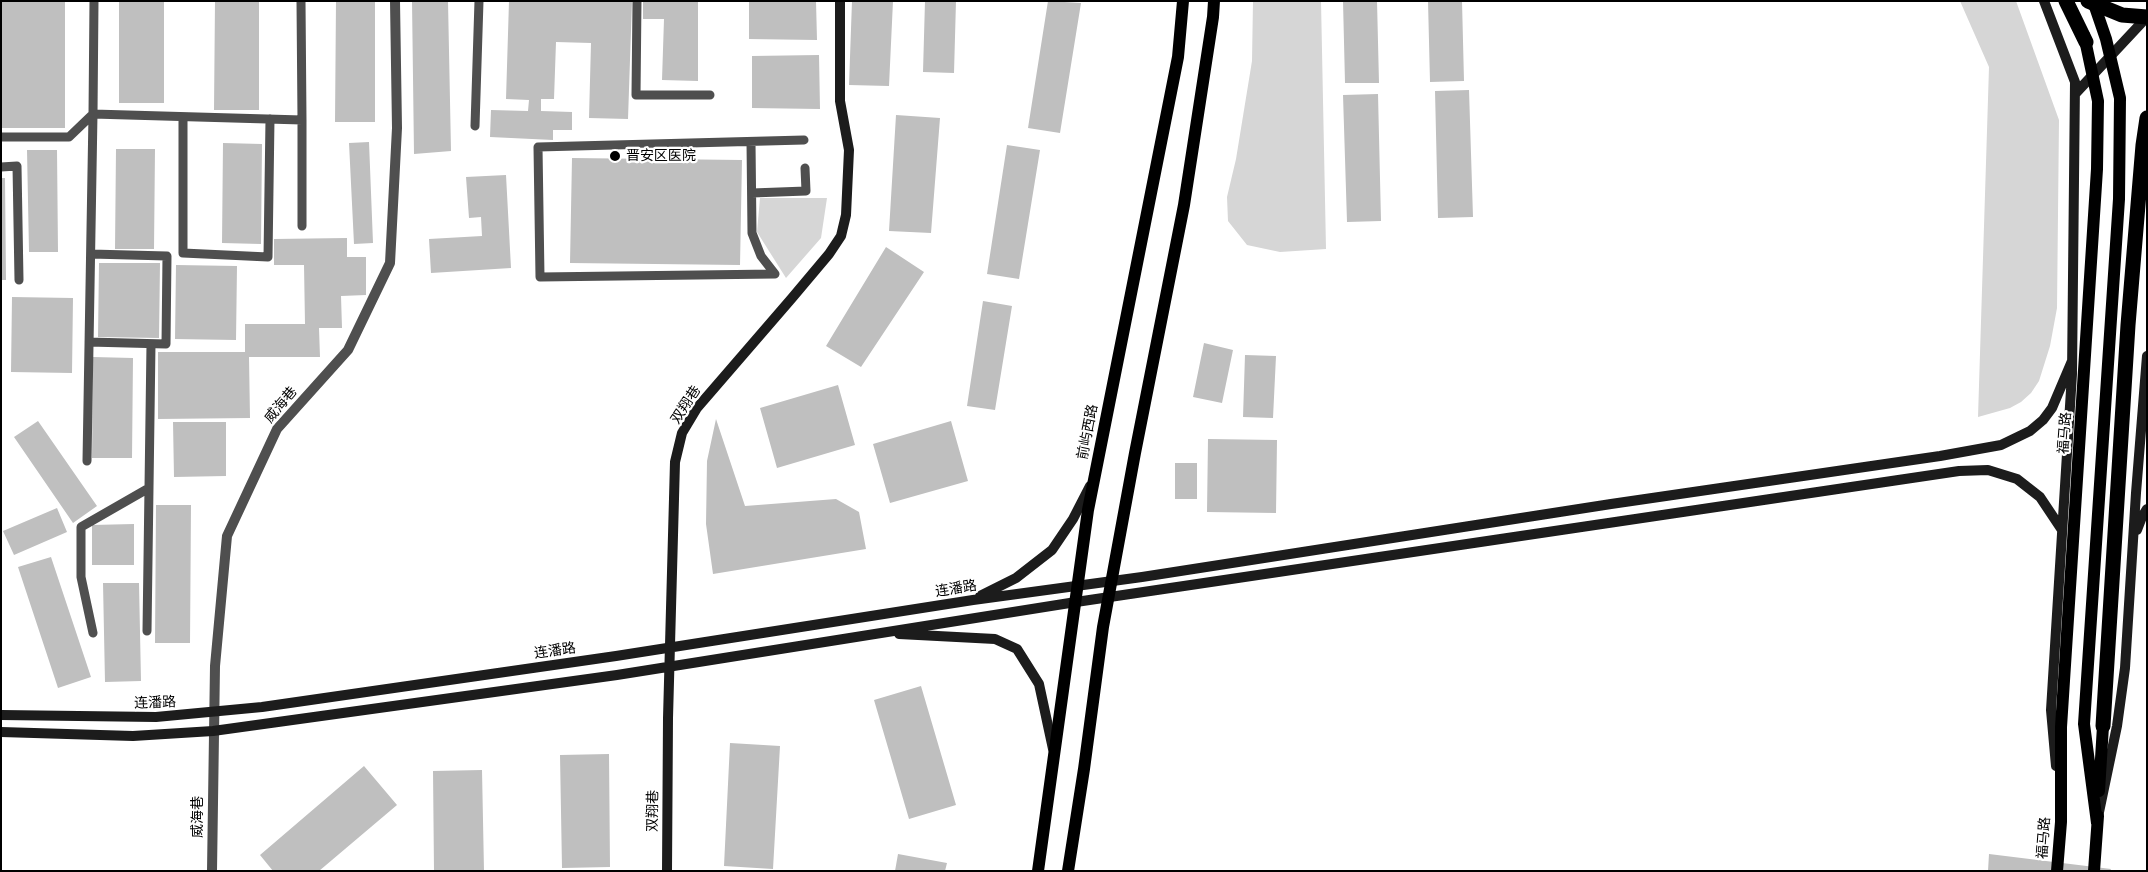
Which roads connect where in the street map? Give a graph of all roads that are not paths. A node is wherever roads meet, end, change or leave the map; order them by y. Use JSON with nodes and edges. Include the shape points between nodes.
{"nodes":[{"id":1,"x":94,"y":1,"type":"edge"},
{"id":2,"x":302,"y":1,"type":"edge"},
{"id":3,"x":394,"y":1,"type":"edge"},
{"id":4,"x":479,"y":1,"type":"edge"},
{"id":5,"x":637,"y":1,"type":"edge"},
{"id":6,"x":840,"y":1,"type":"edge"},
{"id":7,"x":1183,"y":1,"type":"edge"},
{"id":8,"x":1214,"y":1,"type":"edge"},
{"id":9,"x":2044,"y":1,"type":"edge"},
{"id":10,"x":2066,"y":1,"type":"edge"},
{"id":11,"x":2073,"y":1,"type":"edge"},
{"id":12,"x":2088,"y":1,"type":"edge"},
{"id":13,"x":2093,"y":1,"type":"edge"},
{"id":14,"x":2147,"y":17,"type":"edge"},
{"id":15,"x":2086,"y":42,"type":"junction"},
{"id":16,"x":2075,"y":94,"type":"junction"},
{"id":17,"x":710,"y":95,"type":"dead end"},
{"id":18,"x":93,"y":114,"type":"junction"},
{"id":19,"x":183,"y":116,"type":"junction"},
{"id":20,"x":2147,"y":118,"type":"edge"},
{"id":21,"x":270,"y":119,"type":"junction"},
{"id":22,"x":302,"y":120,"type":"junction"},
{"id":23,"x":475,"y":126,"type":"dead end"},
{"id":24,"x":1,"y":138,"type":"edge"},
{"id":25,"x":804,"y":140,"type":"dead end"},
{"id":26,"x":751,"y":142,"type":"junction"},
{"id":27,"x":1,"y":167,"type":"edge"},
{"id":28,"x":806,"y":168,"type":"dead end"},
{"id":29,"x":752,"y":193,"type":"junction"},
{"id":30,"x":302,"y":226,"type":"dead end"},
{"id":31,"x":91,"y":254,"type":"junction"},
{"id":32,"x":19,"y":280,"type":"dead end"},
{"id":33,"x":89,"y":342,"type":"junction"},
{"id":34,"x":151,"y":344,"type":"junction"},
{"id":35,"x":2147,"y":356,"type":"edge"},
{"id":36,"x":2072,"y":361,"type":"junction"},
{"id":37,"x":2146,"y":379,"type":"edge"},
{"id":38,"x":87,"y":461,"type":"dead end"},
{"id":39,"x":1094,"y":478,"type":"junction"},
{"id":40,"x":149,"y":488,"type":"junction"},
{"id":41,"x":2147,"y":509,"type":"edge"},
{"id":42,"x":2062,"y":530,"type":"junction"},
{"id":43,"x":2132,"y":556,"type":"junction"},
{"id":44,"x":1111,"y":581,"type":"junction"},
{"id":45,"x":1078,"y":585,"type":"junction"},
{"id":46,"x":1108,"y":597,"type":"junction"},
{"id":47,"x":974,"y":600,"type":"junction"},
{"id":48,"x":1076,"y":602,"type":"junction"},
{"id":49,"x":147,"y":631,"type":"dead end"},
{"id":50,"x":93,"y":633,"type":"dead end"},
{"id":51,"x":878,"y":633,"type":"junction"},
{"id":52,"x":670,"y":647,"type":"junction"},
{"id":53,"x":669,"y":666,"type":"junction"},
{"id":54,"x":214,"y":713,"type":"junction"},
{"id":55,"x":1,"y":715,"type":"edge"},
{"id":56,"x":2103,"y":726,"type":"joint"},
{"id":57,"x":213,"y":731,"type":"junction"},
{"id":58,"x":1,"y":732,"type":"edge"},
{"id":59,"x":1054,"y":756,"type":"junction"},
{"id":60,"x":2061,"y":822,"type":"junction"},
{"id":61,"x":2097,"y":823,"type":"junction"},
{"id":62,"x":212,"y":871,"type":"edge"},
{"id":63,"x":666,"y":871,"type":"edge"},
{"id":64,"x":1038,"y":871,"type":"edge"},
{"id":65,"x":1068,"y":871,"type":"edge"},
{"id":66,"x":2057,"y":871,"type":"edge"},
{"id":67,"x":2094,"y":871,"type":"edge"}],
"edges":[{"from":1,"to":18,"type":"lane"},
{"from":2,"to":22,"type":"lane"},
{"from":3,"to":54,"type":"street","name":"威海巷","via":[[398,128],[390,263],[348,350],[276,429],[227,536],[214,666]]},
{"from":4,"to":23,"type":"lane"},
{"from":5,"to":17,"type":"lane","via":[[636,95]]},
{"from":6,"to":52,"type":"main road","name":"双翔巷","via":[[840,101],[849,150],[844,226],[829,254],[705,397],[686,426],[674,481]]},
{"from":7,"to":39,"type":"main road","name":"前屿西路","via":[[1178,57]]},
{"from":8,"to":44,"type":"main road","via":[[1184,206]]},
{"from":9,"to":16,"type":"main road","via":[[2075,82]]},
{"from":10,"to":15,"type":"highway"},
{"from":11,"to":15,"type":"main road","name":"福马路"},
{"from":12,"to":14,"type":"highway","via":[[2122,15]]},
{"from":13,"to":61,"type":"main road","via":[[2120,98],[2119,200],[2084,724]]},
{"from":14,"to":16,"type":"main road"},
{"from":15,"to":60,"type":"main road","name":"福马路","via":[[2098,101],[2097,169],[2061,727]]},
{"from":16,"to":36,"type":"main road"},
{"from":18,"to":19,"type":"lane"},
{"from":18,"to":24,"type":"lane","via":[[68,137]]},
{"from":18,"to":31,"type":"lane"},
{"from":19,"to":21,"type":"lane"},
{"from":19,"to":21,"type":"lane","via":[[183,253],[268,257]]},
{"from":20,"to":56,"type":"highway","via":[[2142,145],[2128,325]]},
{"from":21,"to":22,"type":"lane"},
{"from":22,"to":30,"type":"lane"},
{"from":25,"to":26,"type":"lane"},
{"from":26,"to":29,"type":"lane"},
{"from":26,"to":29,"type":"lane","via":[[538,147],[540,276],[775,274],[761,256],[752,233]]},
{"from":27,"to":32,"type":"lane","via":[[17,166]]},
{"from":28,"to":29,"type":"lane","via":[[806,191]]},
{"from":31,"to":33,"type":"lane"},
{"from":31,"to":34,"type":"lane","via":[[167,256],[166,344]]},
{"from":33,"to":34,"type":"lane"},
{"from":33,"to":38,"type":"lane"},
{"from":34,"to":40,"type":"lane"},
{"from":35,"to":37,"type":"main road"},
{"from":36,"to":42,"type":"main road"},
{"from":36,"to":44,"type":"main road","name":"连潘路","via":[[2052,408],[2043,420],[2001,445]]},
{"from":37,"to":43,"type":"main road"},
{"from":39,"to":45,"type":"main road","name":"前屿西路"},
{"from":39,"to":47,"type":"main road","via":[[1073,519],[1052,550],[1016,578]]},
{"from":40,"to":49,"type":"lane"},
{"from":40,"to":50,"type":"lane","via":[[81,527],[81,577]]},
{"from":41,"to":43,"type":"main road","via":[[2138,528]]},
{"from":42,"to":46,"type":"main road","via":[[2029,486],[2003,473],[1974,470]]},
{"from":42,"to":60,"type":"main road","via":[[2051,710]]},
{"from":43,"to":61,"type":"main road","via":[[2122,692]]},
{"from":44,"to":45,"type":"main road","name":"连潘路"},
{"from":44,"to":46,"type":"main road"},
{"from":45,"to":47,"type":"main road","name":"连潘路"},
{"from":45,"to":48,"type":"main road","name":"前屿西路"},
{"from":46,"to":48,"type":"main road"},
{"from":46,"to":65,"type":"main road"},
{"from":47,"to":52,"type":"main road","name":"连潘路"},
{"from":48,"to":51,"type":"main road"},
{"from":48,"to":59,"type":"main road","name":"前屿西路"},
{"from":51,"to":53,"type":"main road"},
{"from":51,"to":59,"type":"main road","via":[[995,639],[1017,649],[1039,684]]},
{"from":52,"to":53,"type":"main road","name":"双翔巷"},
{"from":52,"to":54,"type":"main road","name":"连潘路"},
{"from":53,"to":57,"type":"main road"},
{"from":53,"to":63,"type":"main road","name":"双翔巷"},
{"from":54,"to":55,"type":"main road","name":"连潘路","via":[[136,718]]},
{"from":54,"to":57,"type":"street","name":"威海巷"},
{"from":56,"to":61,"type":"main road"},
{"from":57,"to":58,"type":"main road","via":[[133,736]]},
{"from":57,"to":62,"type":"street","name":"威海巷"},
{"from":59,"to":64,"type":"main road","name":"前屿西路"},
{"from":60,"to":66,"type":"main road","name":"福马路"},
{"from":61,"to":67,"type":"main road"}]}
